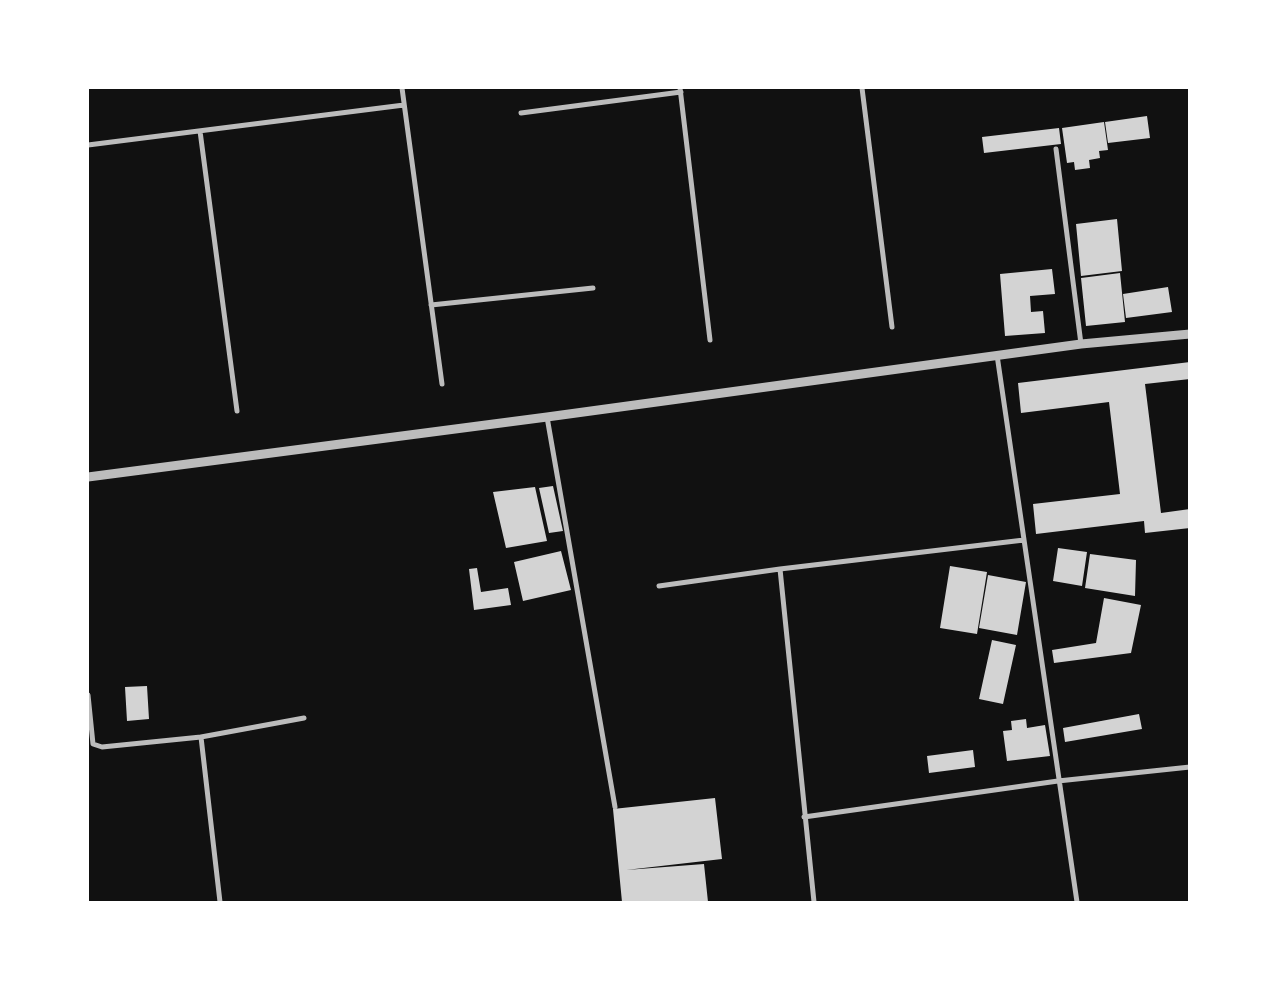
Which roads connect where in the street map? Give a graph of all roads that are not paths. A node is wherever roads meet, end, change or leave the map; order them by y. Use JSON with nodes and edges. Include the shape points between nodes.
{"nodes":[{"id":1,"x":402,"y":88,"type":"edge"},
{"id":2,"x":862,"y":88,"type":"edge"},
{"id":3,"x":681,"y":90,"type":"edge"},
{"id":4,"x":404,"y":105,"type":"junction"},
{"id":5,"x":521,"y":113,"type":"dead end"},
{"id":6,"x":200,"y":131,"type":"junction"},
{"id":7,"x":88,"y":146,"type":"edge"},
{"id":8,"x":1056,"y":149,"type":"dead end"},
{"id":9,"x":592,"y":288,"type":"dead end"},
{"id":10,"x":432,"y":305,"type":"junction"},
{"id":11,"x":892,"y":327,"type":"dead end"},
{"id":12,"x":1190,"y":334,"type":"edge"},
{"id":13,"x":710,"y":340,"type":"dead end"},
{"id":14,"x":1080,"y":344,"type":"junction"},
{"id":15,"x":997,"y":355,"type":"junction"},
{"id":16,"x":442,"y":384,"type":"dead end"},
{"id":17,"x":237,"y":411,"type":"dead end"},
{"id":18,"x":547,"y":417,"type":"junction"},
{"id":19,"x":88,"y":477,"type":"edge"},
{"id":20,"x":1024,"y":540,"type":"junction"},
{"id":21,"x":780,"y":569,"type":"junction"},
{"id":22,"x":660,"y":586,"type":"dead end"},
{"id":23,"x":88,"y":695,"type":"edge"},
{"id":24,"x":304,"y":718,"type":"dead end"},
{"id":25,"x":200,"y":736,"type":"junction"},
{"id":26,"x":90,"y":745,"type":"edge"},
{"id":27,"x":1190,"y":767,"type":"edge"},
{"id":28,"x":1058,"y":781,"type":"junction"},
{"id":29,"x":615,"y":806,"type":"dead end"},
{"id":30,"x":804,"y":817,"type":"junction"},
{"id":31,"x":220,"y":902,"type":"edge"},
{"id":32,"x":814,"y":902,"type":"edge"},
{"id":33,"x":1077,"y":902,"type":"edge"}],
"edges":[{"from":1,"to":4,"type":"street"},
{"from":2,"to":11,"type":"street"},
{"from":3,"to":5,"type":"street"},
{"from":3,"to":13,"type":"street"},
{"from":4,"to":6,"type":"street"},
{"from":4,"to":10,"type":"street"},
{"from":6,"to":7,"type":"street"},
{"from":6,"to":17,"type":"street"},
{"from":8,"to":14,"type":"street"},
{"from":9,"to":10,"type":"street"},
{"from":10,"to":16,"type":"street"},
{"from":12,"to":14,"type":"street"},
{"from":14,"to":15,"type":"street"},
{"from":15,"to":18,"type":"street"},
{"from":15,"to":20,"type":"street"},
{"from":18,"to":19,"type":"street"},
{"from":18,"to":29,"type":"street"},
{"from":20,"to":21,"type":"street"},
{"from":20,"to":28,"type":"street"},
{"from":21,"to":22,"type":"street"},
{"from":21,"to":30,"type":"street"},
{"from":23,"to":26,"type":"street"},
{"from":24,"to":25,"type":"street"},
{"from":25,"to":26,"type":"street","via":[[102,747]]},
{"from":25,"to":31,"type":"street"},
{"from":27,"to":28,"type":"street"},
{"from":28,"to":30,"type":"street"},
{"from":28,"to":33,"type":"street"},
{"from":30,"to":32,"type":"street"}]}
